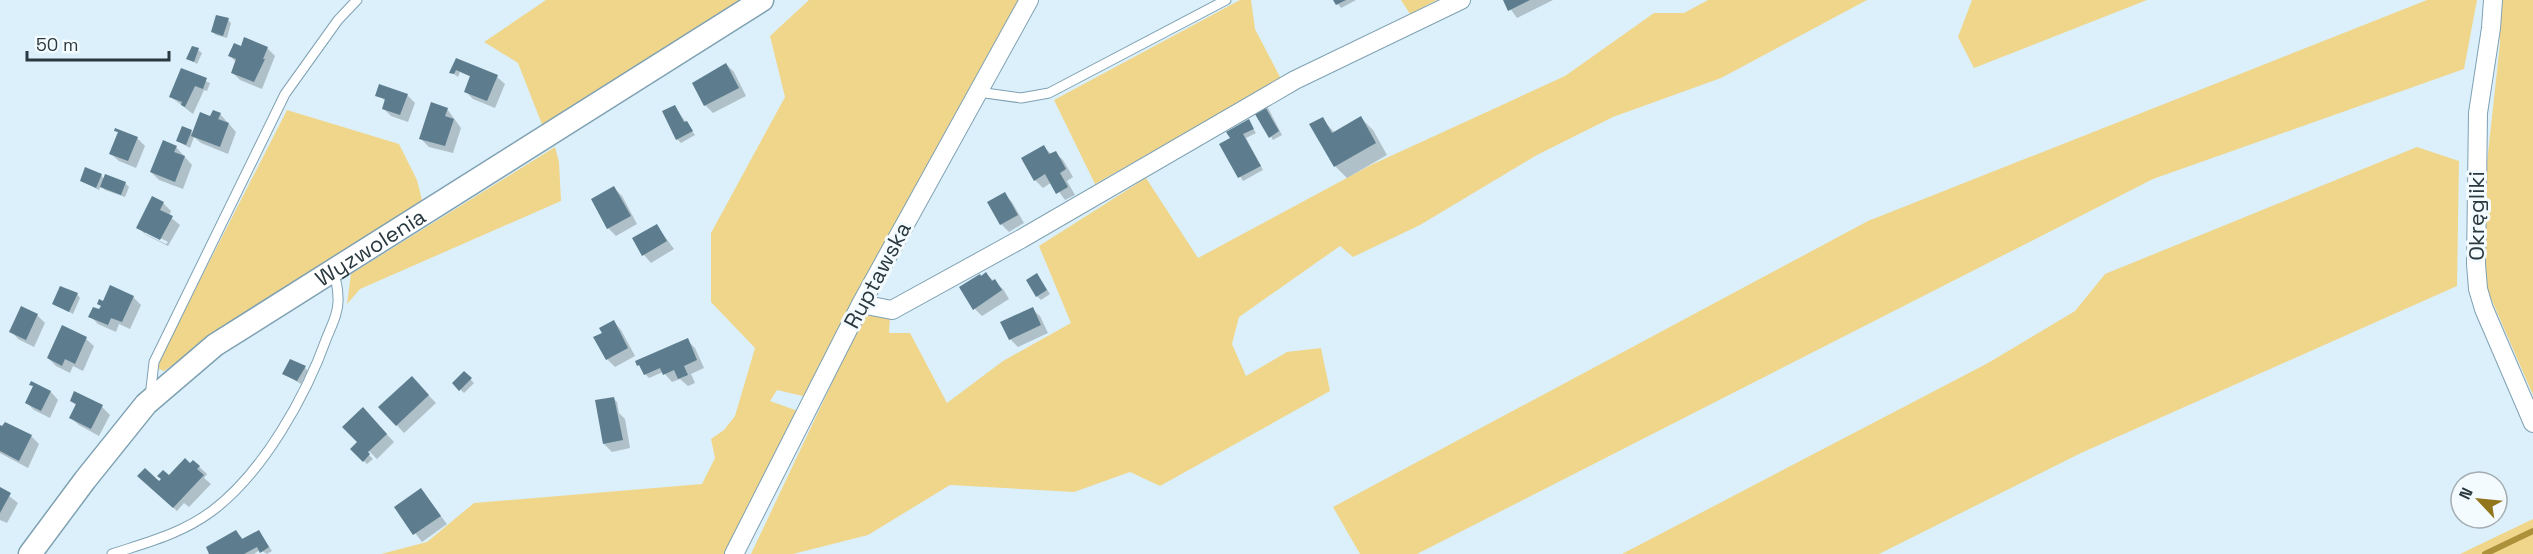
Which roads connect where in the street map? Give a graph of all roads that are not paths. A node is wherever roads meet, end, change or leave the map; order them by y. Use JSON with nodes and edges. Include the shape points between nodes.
{"nodes":[{"id":1,"x":357,"y":0,"type":"edge"},
{"id":2,"x":762,"y":0,"type":"edge"},
{"id":3,"x":1029,"y":0,"type":"edge"},
{"id":4,"x":1226,"y":0,"type":"edge"},
{"id":5,"x":1461,"y":0,"type":"edge"},
{"id":6,"x":2493,"y":0,"type":"edge"},
{"id":7,"x":978,"y":92,"type":"junction"},
{"id":8,"x":332,"y":271,"type":"junction"},
{"id":9,"x":861,"y":303,"type":"junction"},
{"id":10,"x":150,"y":400,"type":"junction"},
{"id":11,"x":2533,"y":423,"type":"edge"},
{"id":12,"x":30,"y":554,"type":"edge"},
{"id":13,"x":112,"y":554,"type":"edge"},
{"id":14,"x":734,"y":554,"type":"edge"}],
"edges":[{"from":1,"to":10,"type":"lane","via":[[285,94],[154,362]]},
{"from":2,"to":8,"type":"street","name":"Wyzwolenia"},
{"from":3,"to":7,"type":"street","name":"Ruptawska"},
{"from":4,"to":7,"type":"lane","via":[[1049,93],[1021,99]]},
{"from":5,"to":9,"type":"street","via":[[1295,80],[892,310]]},
{"from":6,"to":11,"type":"street","name":"Okręgliki","via":[[2478,113],[2478,289]]},
{"from":7,"to":9,"type":"street","name":"Ruptawska"},
{"from":8,"to":10,"type":"street","name":"Wyzwolenia","via":[[233,333]]},
{"from":8,"to":13,"type":"lane","via":[[338,304],[323,349],[287,420],[247,479],[213,511],[184,530]]},
{"from":9,"to":14,"type":"street","name":"Ruptawska"},
{"from":10,"to":12,"type":"street","name":"Wyzwolenia"}]}
